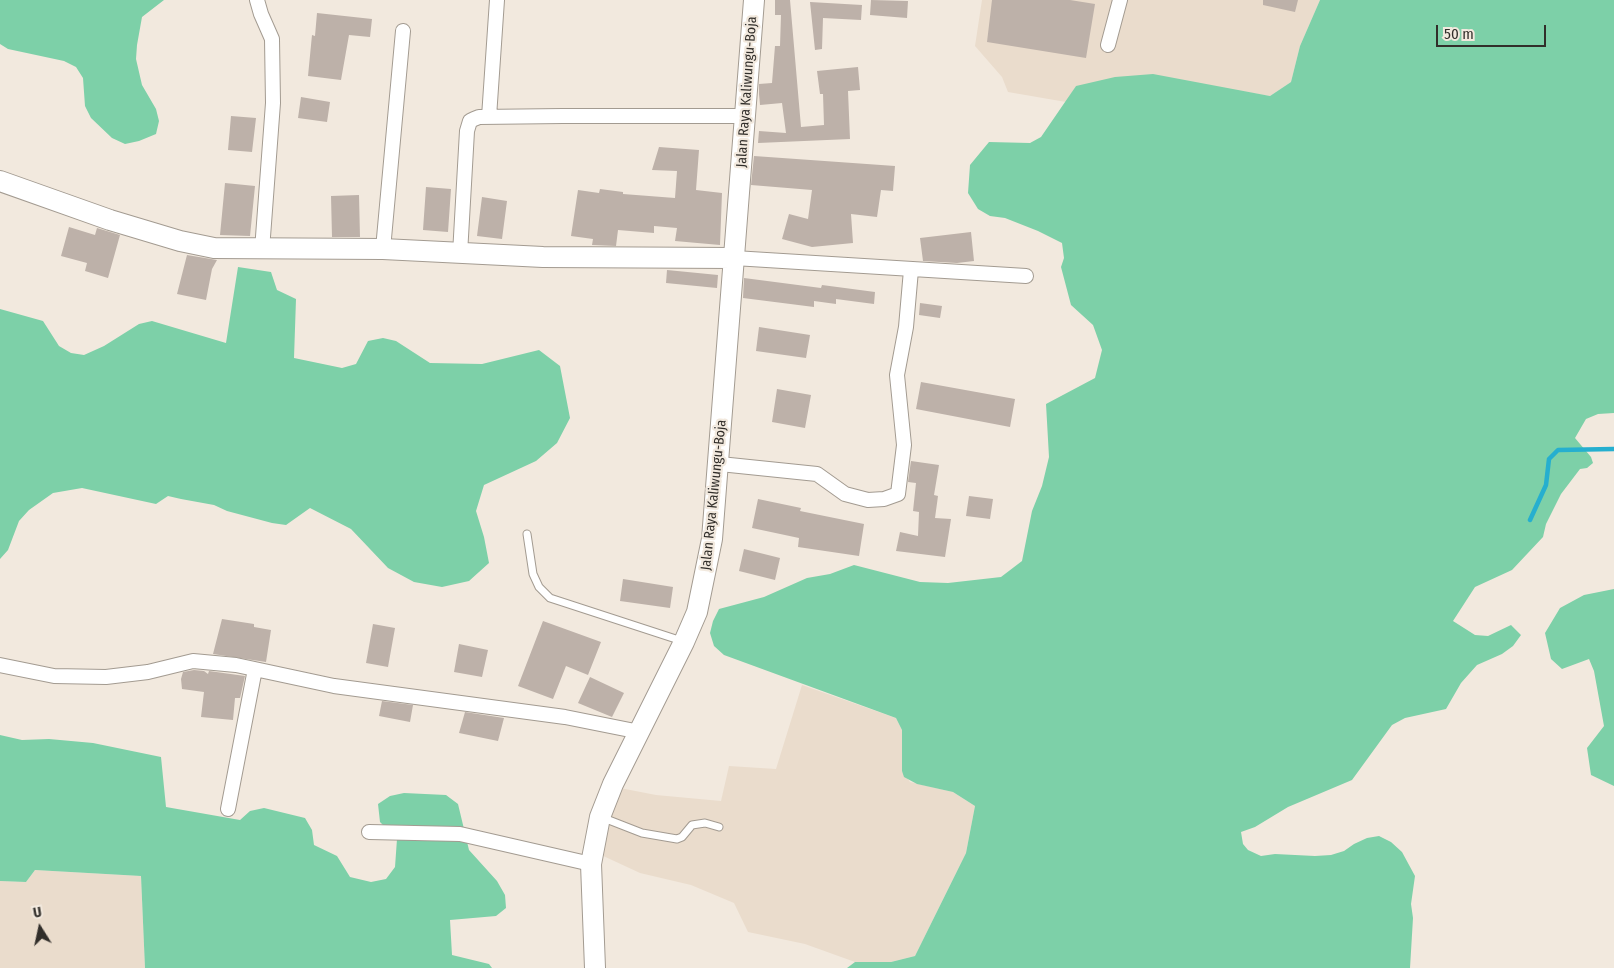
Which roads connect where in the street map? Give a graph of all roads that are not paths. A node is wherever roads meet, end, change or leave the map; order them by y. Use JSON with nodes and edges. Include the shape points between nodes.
{"nodes":[{"id":1,"x":257,"y":0,"type":"edge"},
{"id":2,"x":497,"y":0,"type":"edge"},
{"id":3,"x":754,"y":0,"type":"edge"},
{"id":4,"x":1120,"y":0,"type":"edge"},
{"id":5,"x":403,"y":31,"type":"dead end"},
{"id":6,"x":1108,"y":45,"type":"dead end"},
{"id":7,"x":746,"y":116,"type":"junction"},
{"id":8,"x":489,"y":117,"type":"junction"},
{"id":9,"x":0,"y":181,"type":"edge"},
{"id":10,"x":383,"y":249,"type":"junction"},
{"id":11,"x":262,"y":250,"type":"junction"},
{"id":12,"x":460,"y":254,"type":"junction"},
{"id":13,"x":734,"y":258,"type":"junction"},
{"id":14,"x":911,"y":270,"type":"junction"},
{"id":15,"x":1026,"y":276,"type":"dead end"},
{"id":16,"x":720,"y":464,"type":"junction"},
{"id":17,"x":527,"y":534,"type":"dead end"},
{"id":18,"x":684,"y":642,"type":"junction"},
{"id":19,"x":0,"y":665,"type":"edge"},
{"id":20,"x":255,"y":669,"type":"junction"},
{"id":21,"x":640,"y":732,"type":"junction"},
{"id":22,"x":228,"y":809,"type":"dead end"},
{"id":23,"x":600,"y":817,"type":"junction"},
{"id":24,"x":719,"y":827,"type":"dead end"},
{"id":25,"x":369,"y":832,"type":"dead end"},
{"id":26,"x":591,"y":864,"type":"junction"},
{"id":27,"x":595,"y":968,"type":"edge"}],
"edges":[{"from":1,"to":11,"type":"street","via":[[272,39],[273,102]]},
{"from":2,"to":8,"type":"street"},
{"from":3,"to":7,"type":"main road","name":"Jalan Raya Kaliwungu-Boja"},
{"from":4,"to":6,"type":"street"},
{"from":5,"to":10,"type":"street"},
{"from":7,"to":8,"type":"street"},
{"from":7,"to":13,"type":"main road","name":"Jalan Raya Kaliwungu-Boja"},
{"from":8,"to":12,"type":"street","via":[[474,119],[468,126]]},
{"from":9,"to":11,"type":"main road","via":[[180,241],[214,248]]},
{"from":10,"to":11,"type":"main road"},
{"from":10,"to":12,"type":"main road"},
{"from":12,"to":13,"type":"main road"},
{"from":13,"to":14,"type":"street"},
{"from":13,"to":16,"type":"main road","name":"Jalan Raya Kaliwungu-Boja"},
{"from":14,"to":15,"type":"street"},
{"from":14,"to":16,"type":"street","via":[[906,328],[897,375],[904,445],[898,494],[868,500],[845,494],[817,474]]},
{"from":16,"to":18,"type":"main road","name":"Jalan Raya Kaliwungu-Boja","via":[[704,584],[697,612]]},
{"from":17,"to":18,"type":"lane","via":[[532,574],[550,598]]},
{"from":18,"to":21,"type":"main road","name":"Jalan Raya Kaliwungu-Boja"},
{"from":19,"to":20,"type":"street","via":[[54,676],[97,677],[130,676],[192,661]]},
{"from":20,"to":21,"type":"street","via":[[389,695],[565,717]]},
{"from":20,"to":22,"type":"street"},
{"from":21,"to":23,"type":"main road","name":"Jalan Raya Kaliwungu-Boja"},
{"from":23,"to":24,"type":"lane","via":[[642,833],[677,839],[692,825]]},
{"from":23,"to":26,"type":"main road","name":"Jalan Raya Kaliwungu-Boja"},
{"from":25,"to":26,"type":"street","via":[[460,834]]},
{"from":26,"to":27,"type":"main road","name":"Jalan Raya Kaliwungu-Boja"}]}
